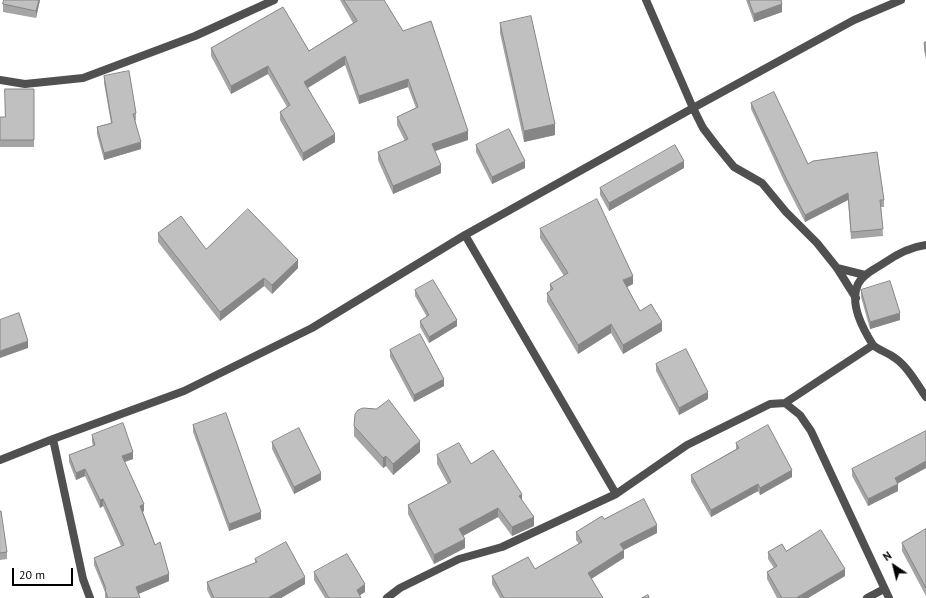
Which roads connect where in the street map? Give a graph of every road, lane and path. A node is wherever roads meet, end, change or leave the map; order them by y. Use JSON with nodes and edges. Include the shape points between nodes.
{"nodes":[{"id":1,"x":274,"y":0,"type":"edge"},
{"id":2,"x":646,"y":0,"type":"edge"},
{"id":3,"x":901,"y":0,"type":"edge"},
{"id":4,"x":0,"y":80,"type":"edge"},
{"id":5,"x":693,"y":108,"type":"junction"},
{"id":6,"x":465,"y":235,"type":"junction"},
{"id":7,"x":926,"y":245,"type":"edge"},
{"id":8,"x":837,"y":268,"type":"junction"},
{"id":9,"x":865,"y":275,"type":"junction"},
{"id":10,"x":856,"y":298,"type":"junction"},
{"id":11,"x":873,"y":345,"type":"junction"},
{"id":12,"x":926,"y":397,"type":"edge"},
{"id":13,"x":785,"y":403,"type":"junction"},
{"id":14,"x":53,"y":439,"type":"junction"},
{"id":15,"x":0,"y":460,"type":"edge"},
{"id":16,"x":616,"y":494,"type":"junction"},
{"id":17,"x":884,"y":589,"type":"junction"},
{"id":18,"x":90,"y":598,"type":"edge"},
{"id":19,"x":387,"y":598,"type":"edge"},
{"id":20,"x":867,"y":598,"type":"edge"},
{"id":21,"x":889,"y":598,"type":"edge"}],
"edges":[{"from":1,"to":4,"type":"street","via":[[195,36],[83,78],[25,84]]},
{"from":2,"to":5,"type":"street"},
{"from":3,"to":5,"type":"street","via":[[854,20]]},
{"from":5,"to":6,"type":"street"},
{"from":5,"to":8,"type":"street","via":[[703,128],[734,167],[762,183],[786,212],[817,242]]},
{"from":6,"to":14,"type":"street","via":[[312,328],[184,391]]},
{"from":6,"to":16,"type":"street"},
{"from":7,"to":9,"type":"street","via":[[894,255]]},
{"from":8,"to":9,"type":"street"},
{"from":8,"to":10,"type":"street"},
{"from":9,"to":10,"type":"street","via":[[858,284]]},
{"from":10,"to":11,"type":"street","via":[[859,317]]},
{"from":11,"to":12,"type":"street","via":[[901,363]]},
{"from":11,"to":13,"type":"street"},
{"from":13,"to":16,"type":"street","via":[[770,404],[687,445]]},
{"from":13,"to":17,"type":"street","via":[[800,415],[811,431]]},
{"from":14,"to":15,"type":"street"},
{"from":14,"to":18,"type":"street","via":[[83,579]]},
{"from":16,"to":19,"type":"street","via":[[502,547],[459,559],[400,588]]},
{"from":17,"to":20,"type":"street"},
{"from":17,"to":21,"type":"street"}]}
